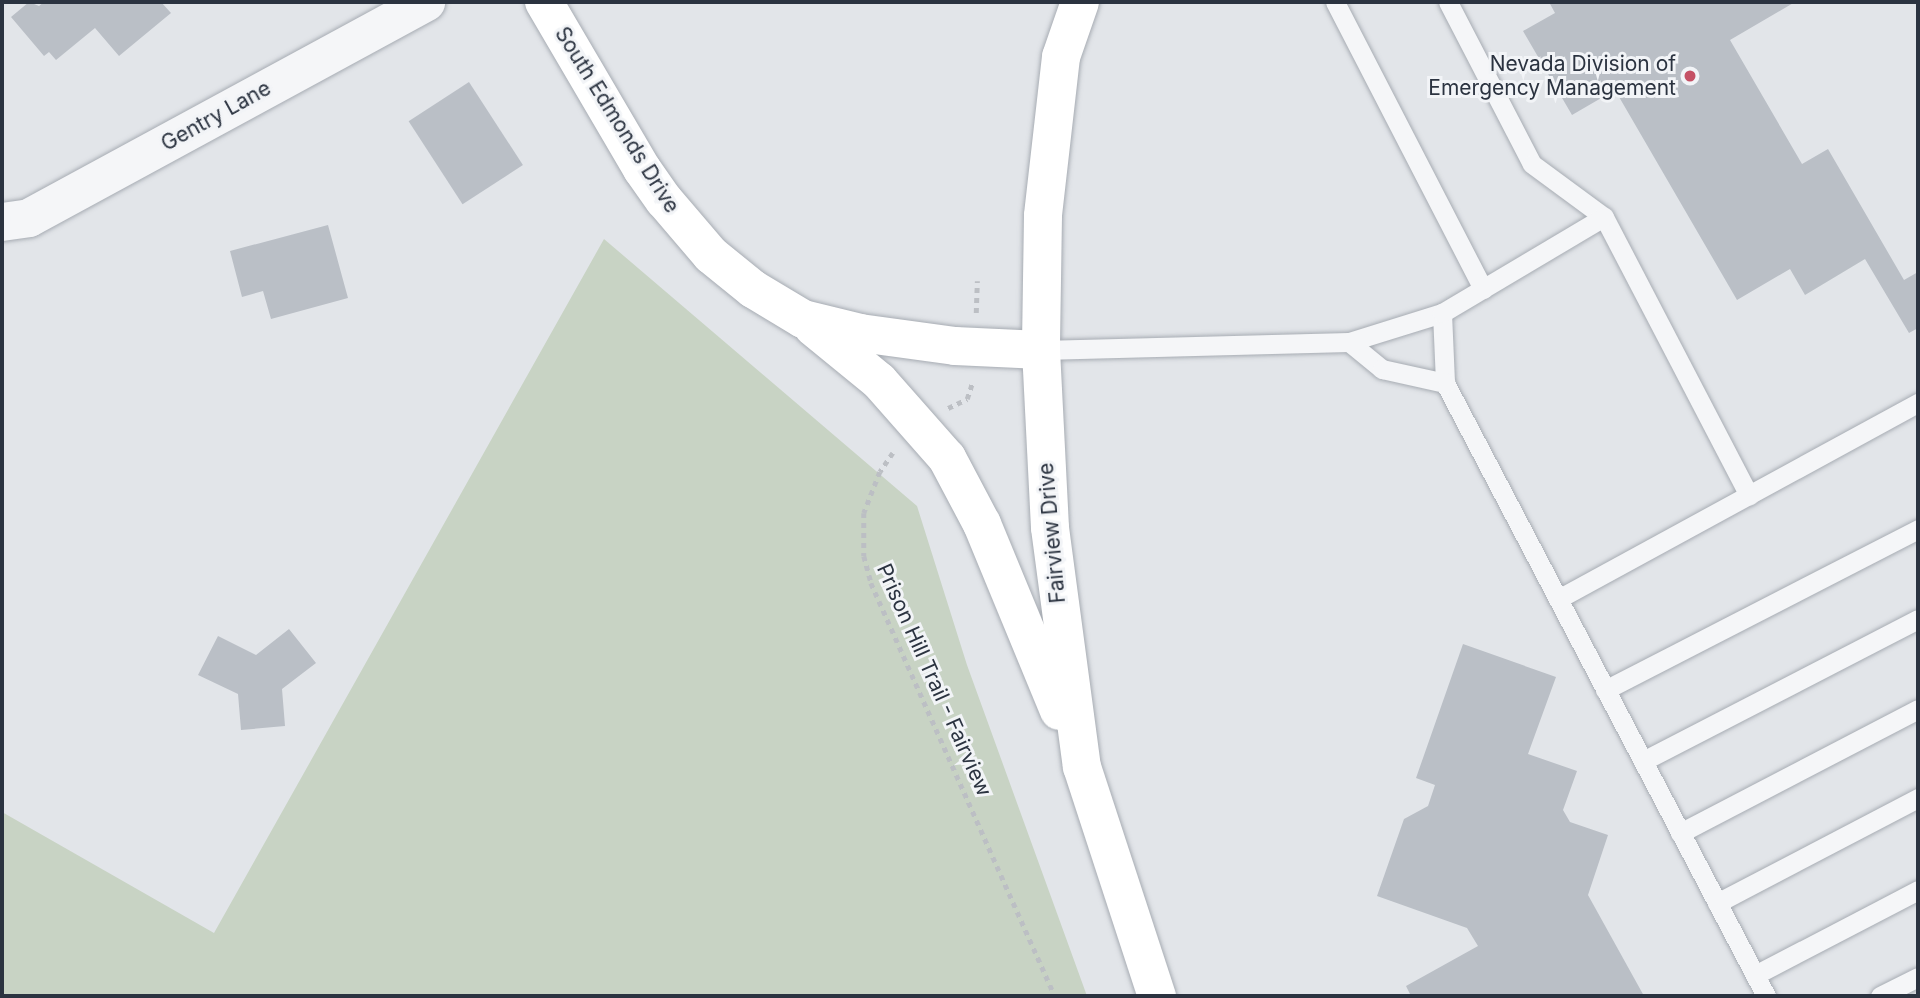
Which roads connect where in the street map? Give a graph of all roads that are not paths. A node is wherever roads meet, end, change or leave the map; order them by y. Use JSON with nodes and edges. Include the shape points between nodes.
{"nodes":[{"id":1,"x":426,"y":2,"type":"edge"},
{"id":2,"x":544,"y":2,"type":"edge"},
{"id":3,"x":1052,"y":2,"type":"edge"},
{"id":4,"x":1080,"y":2,"type":"edge"},
{"id":5,"x":1335,"y":2,"type":"edge"},
{"id":6,"x":1448,"y":2,"type":"edge"},
{"id":7,"x":1061,"y":57,"type":"junction"},
{"id":8,"x":1604,"y":217,"type":"junction"},
{"id":9,"x":2,"y":222,"type":"edge"},
{"id":10,"x":1483,"y":289,"type":"junction"},
{"id":11,"x":1442,"y":313,"type":"junction"},
{"id":12,"x":803,"y":318,"type":"junction"},
{"id":13,"x":1349,"y":341,"type":"junction"},
{"id":14,"x":1041,"y":349,"type":"junction"},
{"id":15,"x":1445,"y":383,"type":"junction"},
{"id":16,"x":1918,"y":403,"type":"edge"},
{"id":17,"x":1749,"y":495,"type":"junction"},
{"id":18,"x":1918,"y":529,"type":"edge"},
{"id":19,"x":1558,"y":599,"type":"junction"},
{"id":20,"x":1918,"y":619,"type":"edge"},
{"id":21,"x":1605,"y":690,"type":"junction"},
{"id":22,"x":1918,"y":709,"type":"edge"},
{"id":23,"x":1643,"y":761,"type":"junction"},
{"id":24,"x":1082,"y":767,"type":"junction"},
{"id":25,"x":1918,"y":798,"type":"edge"},
{"id":26,"x":1681,"y":833,"type":"junction"},
{"id":27,"x":1918,"y":890,"type":"edge"},
{"id":28,"x":1717,"y":903,"type":"junction"},
{"id":29,"x":1755,"y":975,"type":"junction"},
{"id":30,"x":1918,"y":977,"type":"edge"},
{"id":31,"x":1157,"y":996,"type":"edge"},
{"id":32,"x":1766,"y":996,"type":"edge"},
{"id":33,"x":1880,"y":996,"type":"edge"}],
"edges":[{"from":1,"to":9,"type":"street","name":"Gentry Lane","via":[[29,218]]},
{"from":2,"to":12,"type":"main road","name":"South Edmonds Drive","via":[[642,169],[678,218],[730,271]]},
{"from":3,"to":7,"type":"main road","name":"Fairview Drive"},
{"from":4,"to":7,"type":"main road","name":"Fairview Drive"},
{"from":5,"to":10,"type":"lane"},
{"from":6,"to":8,"type":"lane","via":[[1532,164]]},
{"from":7,"to":14,"type":"main road","name":"Fairview Drive","via":[[1043,216]]},
{"from":8,"to":10,"type":"lane"},
{"from":8,"to":17,"type":"lane"},
{"from":10,"to":11,"type":"lane"},
{"from":11,"to":13,"type":"lane"},
{"from":11,"to":15,"type":"lane"},
{"from":12,"to":14,"type":"main road","name":"South Edmonds Drive","via":[[877,337]]},
{"from":12,"to":24,"type":"main road","via":[[879,381],[947,458],[982,524]]},
{"from":13,"to":14,"type":"lane"},
{"from":13,"to":15,"type":"lane","via":[[1382,369]]},
{"from":14,"to":24,"type":"main road","name":"Fairview Drive","via":[[1050,528]]},
{"from":15,"to":19,"type":"lane"},
{"from":16,"to":17,"type":"lane"},
{"from":17,"to":19,"type":"lane"},
{"from":18,"to":21,"type":"lane"},
{"from":19,"to":21,"type":"lane"},
{"from":20,"to":23,"type":"lane"},
{"from":21,"to":23,"type":"lane"},
{"from":22,"to":26,"type":"lane"},
{"from":23,"to":26,"type":"lane"},
{"from":24,"to":31,"type":"main road","name":"Fairview Drive"},
{"from":25,"to":28,"type":"lane"},
{"from":26,"to":28,"type":"lane"},
{"from":27,"to":29,"type":"lane"},
{"from":28,"to":29,"type":"lane"},
{"from":29,"to":32,"type":"lane"},
{"from":30,"to":33,"type":"lane"}]}
